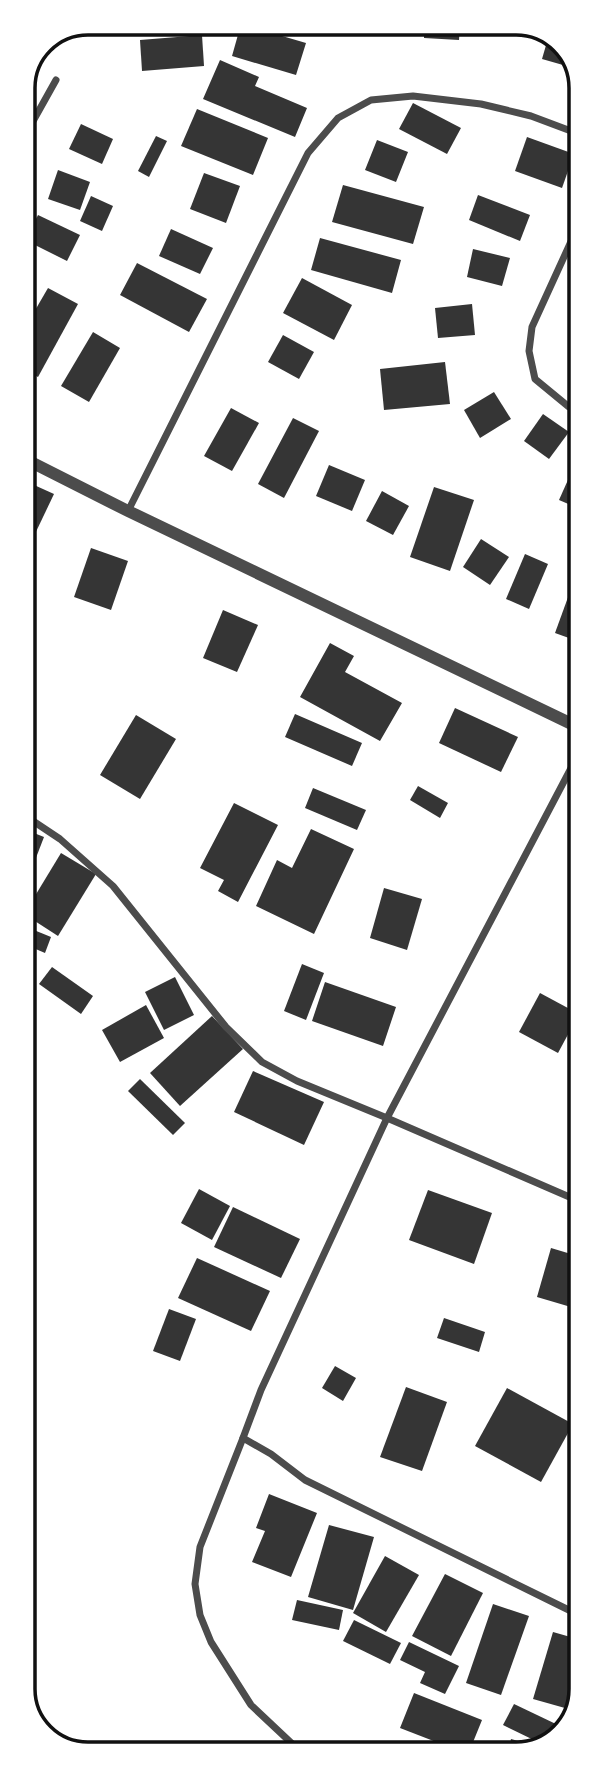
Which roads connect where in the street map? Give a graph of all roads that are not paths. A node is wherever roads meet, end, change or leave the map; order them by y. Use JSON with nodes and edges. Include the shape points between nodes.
{"nodes":[{"id":1,"x":57,"y":79,"type":"dead end"},
{"id":2,"x":35,"y":118,"type":"edge"},
{"id":3,"x":569,"y":130,"type":"edge"},
{"id":4,"x":569,"y":246,"type":"edge"},
{"id":5,"x":569,"y":407,"type":"edge"},
{"id":6,"x":35,"y":464,"type":"edge"},
{"id":7,"x":128,"y":511,"type":"junction"},
{"id":8,"x":569,"y":724,"type":"edge"},
{"id":9,"x":569,"y":772,"type":"edge"},
{"id":10,"x":35,"y":822,"type":"edge"},
{"id":11,"x":387,"y":1118,"type":"junction"},
{"id":12,"x":569,"y":1197,"type":"edge"},
{"id":13,"x":243,"y":1438,"type":"junction"},
{"id":14,"x":569,"y":1610,"type":"edge"},
{"id":15,"x":290,"y":1742,"type":"edge"}],
"edges":[{"from":1,"to":2,"type":"street"},
{"from":3,"to":7,"type":"street","via":[[494,107],[413,96],[371,100],[338,118],[309,153]]},
{"from":4,"to":5,"type":"street","via":[[532,327],[529,351],[535,379]]},
{"from":6,"to":7,"type":"street"},
{"from":7,"to":8,"type":"street"},
{"from":9,"to":11,"type":"street"},
{"from":10,"to":11,"type":"street","via":[[113,886],[226,1027],[262,1062]]},
{"from":11,"to":12,"type":"street"},
{"from":11,"to":13,"type":"street"},
{"from":13,"to":14,"type":"street","via":[[305,1480]]},
{"from":13,"to":15,"type":"street","via":[[200,1547],[195,1584],[211,1642],[251,1705]]}]}
